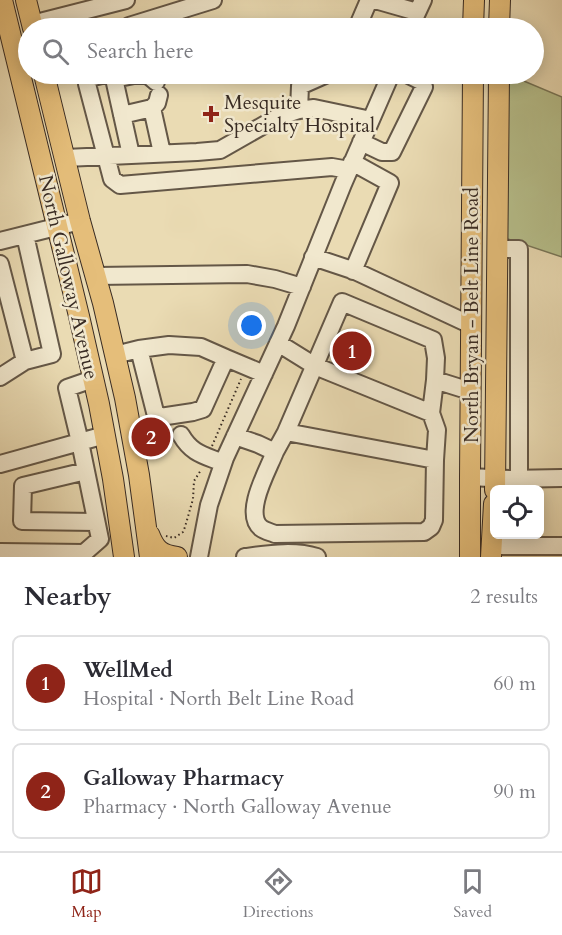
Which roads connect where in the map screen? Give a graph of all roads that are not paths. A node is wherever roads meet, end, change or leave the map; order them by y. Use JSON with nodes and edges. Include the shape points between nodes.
{"nodes":[{"id":1,"x":2,"y":0,"type":"edge"},
{"id":2,"x":26,"y":0,"type":"edge"},
{"id":3,"x":126,"y":0,"type":"edge"},
{"id":4,"x":213,"y":0,"type":"edge"},
{"id":5,"x":369,"y":0,"type":"edge"},
{"id":6,"x":375,"y":0,"type":"edge"},
{"id":7,"x":474,"y":0,"type":"edge"},
{"id":8,"x":500,"y":0,"type":"edge"},
{"id":9,"x":420,"y":6,"type":"edge"},
{"id":10,"x":31,"y":18,"type":"edge"},
{"id":11,"x":62,"y":18,"type":"edge"},
{"id":12,"x":158,"y":18,"type":"edge"},
{"id":13,"x":361,"y":18,"type":"edge"},
{"id":14,"x":473,"y":18,"type":"edge"},
{"id":15,"x":499,"y":18,"type":"edge"},
{"id":16,"x":18,"y":66,"type":"edge"},
{"id":17,"x":22,"y":84,"type":"edge"},
{"id":18,"x":46,"y":84,"type":"edge"},
{"id":19,"x":87,"y":84,"type":"edge"},
{"id":20,"x":113,"y":84,"type":"edge"},
{"id":21,"x":304,"y":84,"type":"edge"},
{"id":22,"x":386,"y":84,"type":"edge"},
{"id":23,"x":423,"y":84,"type":"edge"},
{"id":24,"x":472,"y":84,"type":"edge"},
{"id":25,"x":499,"y":84,"type":"edge"},
{"id":26,"x":149,"y":86,"type":"edge"},
{"id":27,"x":299,"y":110,"type":"junction"},
{"id":28,"x":122,"y":115,"type":"junction"},
{"id":29,"x":370,"y":120,"type":"junction"},
{"id":30,"x":34,"y":132,"type":"junction"},
{"id":31,"x":361,"y":142,"type":"junction"},
{"id":32,"x":162,"y":153,"type":"junction"},
{"id":33,"x":131,"y":155,"type":"junction"},
{"id":34,"x":105,"y":156,"type":"junction"},
{"id":35,"x":65,"y":158,"type":"junction"},
{"id":36,"x":351,"y":166,"type":"junction"},
{"id":37,"x":80,"y":221,"type":"junction"},
{"id":38,"x":57,"y":227,"type":"junction"},
{"id":39,"x":25,"y":235,"type":"junction"},
{"id":40,"x":0,"y":241,"type":"edge"},
{"id":41,"x":498,"y":249,"type":"junction"},
{"id":42,"x":314,"y":257,"type":"junction"},
{"id":43,"x":0,"y":264,"type":"edge"},
{"id":44,"x":353,"y":271,"type":"junction"},
{"id":45,"x":96,"y":276,"type":"junction"},
{"id":46,"x":302,"y":287,"type":"junction"},
{"id":47,"x":77,"y":309,"type":"junction"},
{"id":48,"x":471,"y":325,"type":"junction"},
{"id":49,"x":278,"y":343,"type":"junction"},
{"id":50,"x":139,"y":350,"type":"junction"},
{"id":51,"x":115,"y":355,"type":"junction"},
{"id":52,"x":226,"y":358,"type":"junction"},
{"id":53,"x":25,"y":361,"type":"junction"},
{"id":54,"x":315,"y":366,"type":"junction"},
{"id":55,"x":264,"y":374,"type":"junction"},
{"id":56,"x":0,"y":377,"type":"edge"},
{"id":57,"x":93,"y":379,"type":"junction"},
{"id":58,"x":435,"y":380,"type":"junction"},
{"id":59,"x":470,"y":391,"type":"junction"},
{"id":60,"x":431,"y":413,"type":"junction"},
{"id":61,"x":178,"y":425,"type":"junction"},
{"id":62,"x":132,"y":430,"type":"junction"},
{"id":63,"x":286,"y":432,"type":"junction"},
{"id":64,"x":105,"y":435,"type":"junction"},
{"id":65,"x":235,"y":436,"type":"junction"},
{"id":66,"x":80,"y":442,"type":"junction"},
{"id":67,"x":275,"y":452,"type":"junction"},
{"id":68,"x":435,"y":460,"type":"junction"},
{"id":69,"x":223,"y":463,"type":"junction"},
{"id":70,"x":0,"y":465,"type":"edge"},
{"id":71,"x":86,"y":471,"type":"junction"},
{"id":72,"x":470,"y":477,"type":"junction"},
{"id":73,"x":562,"y":478,"type":"edge"},
{"id":74,"x":519,"y":479,"type":"junction"},
{"id":75,"x":496,"y":484,"type":"edge"},
{"id":76,"x":96,"y":522,"type":"junction"},
{"id":77,"x":146,"y":525,"type":"junction"},
{"id":78,"x":294,"y":533,"type":"junction"},
{"id":79,"x":562,"y":546,"type":"edge"},
{"id":80,"x":492,"y":551,"type":"edge"},
{"id":81,"x":290,"y":553,"type":"junction"},
{"id":82,"x":6,"y":554,"type":"edge"},
{"id":83,"x":253,"y":556,"type":"edge"},
{"id":84,"x":124,"y":557,"type":"edge"},
{"id":85,"x":150,"y":557,"type":"edge"},
{"id":86,"x":177,"y":557,"type":"edge"},
{"id":87,"x":199,"y":557,"type":"edge"},
{"id":88,"x":317,"y":557,"type":"edge"},
{"id":89,"x":470,"y":557,"type":"edge"}],
"edges":[{"from":1,"to":16,"type":"main road","name":"North Galloway Avenue"},
{"from":2,"to":10,"type":"main road"},
{"from":3,"to":11,"type":"street"},
{"from":4,"to":12,"type":"street"},
{"from":5,"to":13,"type":"street"},
{"from":6,"to":9,"type":"street"},
{"from":7,"to":14,"type":"main road"},
{"from":8,"to":15,"type":"main road"},
{"from":17,"to":30,"type":"main road","name":"North Galloway Avenue"},
{"from":18,"to":35,"type":"main road","name":"North Galloway Avenue"},
{"from":19,"to":34,"type":"street"},
{"from":20,"to":28,"type":"street"},
{"from":21,"to":27,"type":"street","via":[[300,86]]},
{"from":22,"to":29,"type":"street"},
{"from":23,"to":31,"type":"street","via":[[393,152],[382,152]]},
{"from":24,"to":48,"type":"main road","name":"North Bryan - Belt Line Road"},
{"from":25,"to":41,"type":"main road","name":"North Bryan - Belt Line Road"},
{"from":26,"to":28,"type":"street"},
{"from":26,"to":32,"type":"street"},
{"from":27,"to":29,"type":"street","via":[[314,108]]},
{"from":27,"to":32,"type":"street","via":[[278,117],[220,150]]},
{"from":28,"to":33,"type":"street"},
{"from":29,"to":31,"type":"street"},
{"from":30,"to":35,"type":"main road","via":[[47,152]]},
{"from":30,"to":38,"type":"main road","name":"North Galloway Avenue"},
{"from":31,"to":36,"type":"street"},
{"from":32,"to":33,"type":"street"},
{"from":33,"to":34,"type":"street"},
{"from":34,"to":35,"type":"street"},
{"from":34,"to":36,"type":"street","via":[[112,179],[120,185]]},
{"from":35,"to":37,"type":"main road","name":"North Galloway Avenue"},
{"from":36,"to":42,"type":"street"},
{"from":36,"to":44,"type":"street","via":[[390,183]]},
{"from":37,"to":38,"type":"street"},
{"from":37,"to":45,"type":"main road","name":"North Galloway Avenue"},
{"from":38,"to":39,"type":"street"},
{"from":38,"to":47,"type":"main road","name":"North Galloway Avenue"},
{"from":39,"to":40,"type":"street"},
{"from":39,"to":53,"type":"street","via":[[52,354]]},
{"from":41,"to":74,"type":"street","via":[[519,249]]},
{"from":41,"to":75,"type":"main road","name":"North Bryan - Belt Line Road"},
{"from":42,"to":44,"type":"street"},
{"from":42,"to":46,"type":"street"},
{"from":43,"to":53,"type":"street"},
{"from":44,"to":48,"type":"street"},
{"from":45,"to":46,"type":"street","via":[[248,274]]},
{"from":45,"to":51,"type":"main road","name":"North Galloway Avenue"},
{"from":46,"to":49,"type":"street"},
{"from":47,"to":51,"type":"main road","via":[[88,325],[95,354]]},
{"from":47,"to":57,"type":"main road","name":"North Galloway Avenue"},
{"from":48,"to":59,"type":"main road","name":"North Bryan - Belt Line Road"},
{"from":49,"to":54,"type":"street"},
{"from":49,"to":55,"type":"street"},
{"from":50,"to":51,"type":"street"},
{"from":50,"to":52,"type":"street","via":[[170,345],[201,347]]},
{"from":50,"to":61,"type":"street","via":[[155,412]]},
{"from":51,"to":62,"type":"main road","name":"North Galloway Avenue"},
{"from":52,"to":55,"type":"street"},
{"from":52,"to":61,"type":"street","via":[[203,409]]},
{"from":53,"to":56,"type":"street"},
{"from":54,"to":58,"type":"street","via":[[342,302],[433,340]]},
{"from":54,"to":60,"type":"street"},
{"from":54,"to":63,"type":"street"},
{"from":55,"to":65,"type":"street"},
{"from":57,"to":64,"type":"main road","name":"North Galloway Avenue"},
{"from":57,"to":66,"type":"street","via":[[67,388]]},
{"from":58,"to":59,"type":"street"},
{"from":58,"to":60,"type":"street"},
{"from":59,"to":72,"type":"main road","name":"North Bryan - Belt Line Road"},
{"from":60,"to":68,"type":"street","via":[[436,430]]},
{"from":61,"to":69,"type":"street","via":[[192,451]]},
{"from":62,"to":64,"type":"main road"},
{"from":62,"to":77,"type":"main road","name":"North Galloway Avenue"},
{"from":63,"to":67,"type":"street"},
{"from":63,"to":68,"type":"street"},
{"from":64,"to":66,"type":"street"},
{"from":64,"to":84,"type":"main road","name":"North Galloway Avenue"},
{"from":65,"to":67,"type":"street"},
{"from":65,"to":69,"type":"street"},
{"from":66,"to":70,"type":"street"},
{"from":66,"to":71,"type":"street"},
{"from":67,"to":78,"type":"street","via":[[254,513],[262,529],[274,534]]},
{"from":68,"to":78,"type":"street","via":[[434,520],[424,532]]},
{"from":69,"to":87,"type":"street","via":[[209,505]]},
{"from":71,"to":76,"type":"street"},
{"from":71,"to":76,"type":"street","via":[[23,486],[22,522]]},
{"from":72,"to":75,"type":"street"},
{"from":72,"to":89,"type":"main road","name":"North Bryan - Belt Line Road"},
{"from":73,"to":74,"type":"street"},
{"from":74,"to":75,"type":"street"},
{"from":76,"to":82,"type":"street","via":[[100,539],[84,553]]},
{"from":77,"to":85,"type":"main road","name":"North Galloway Avenue"},
{"from":77,"to":86,"type":"main road","via":[[155,548]]},
{"from":78,"to":81,"type":"street"},
{"from":79,"to":80,"type":"street"},
{"from":81,"to":83,"type":"street"},
{"from":81,"to":88,"type":"street"}]}
